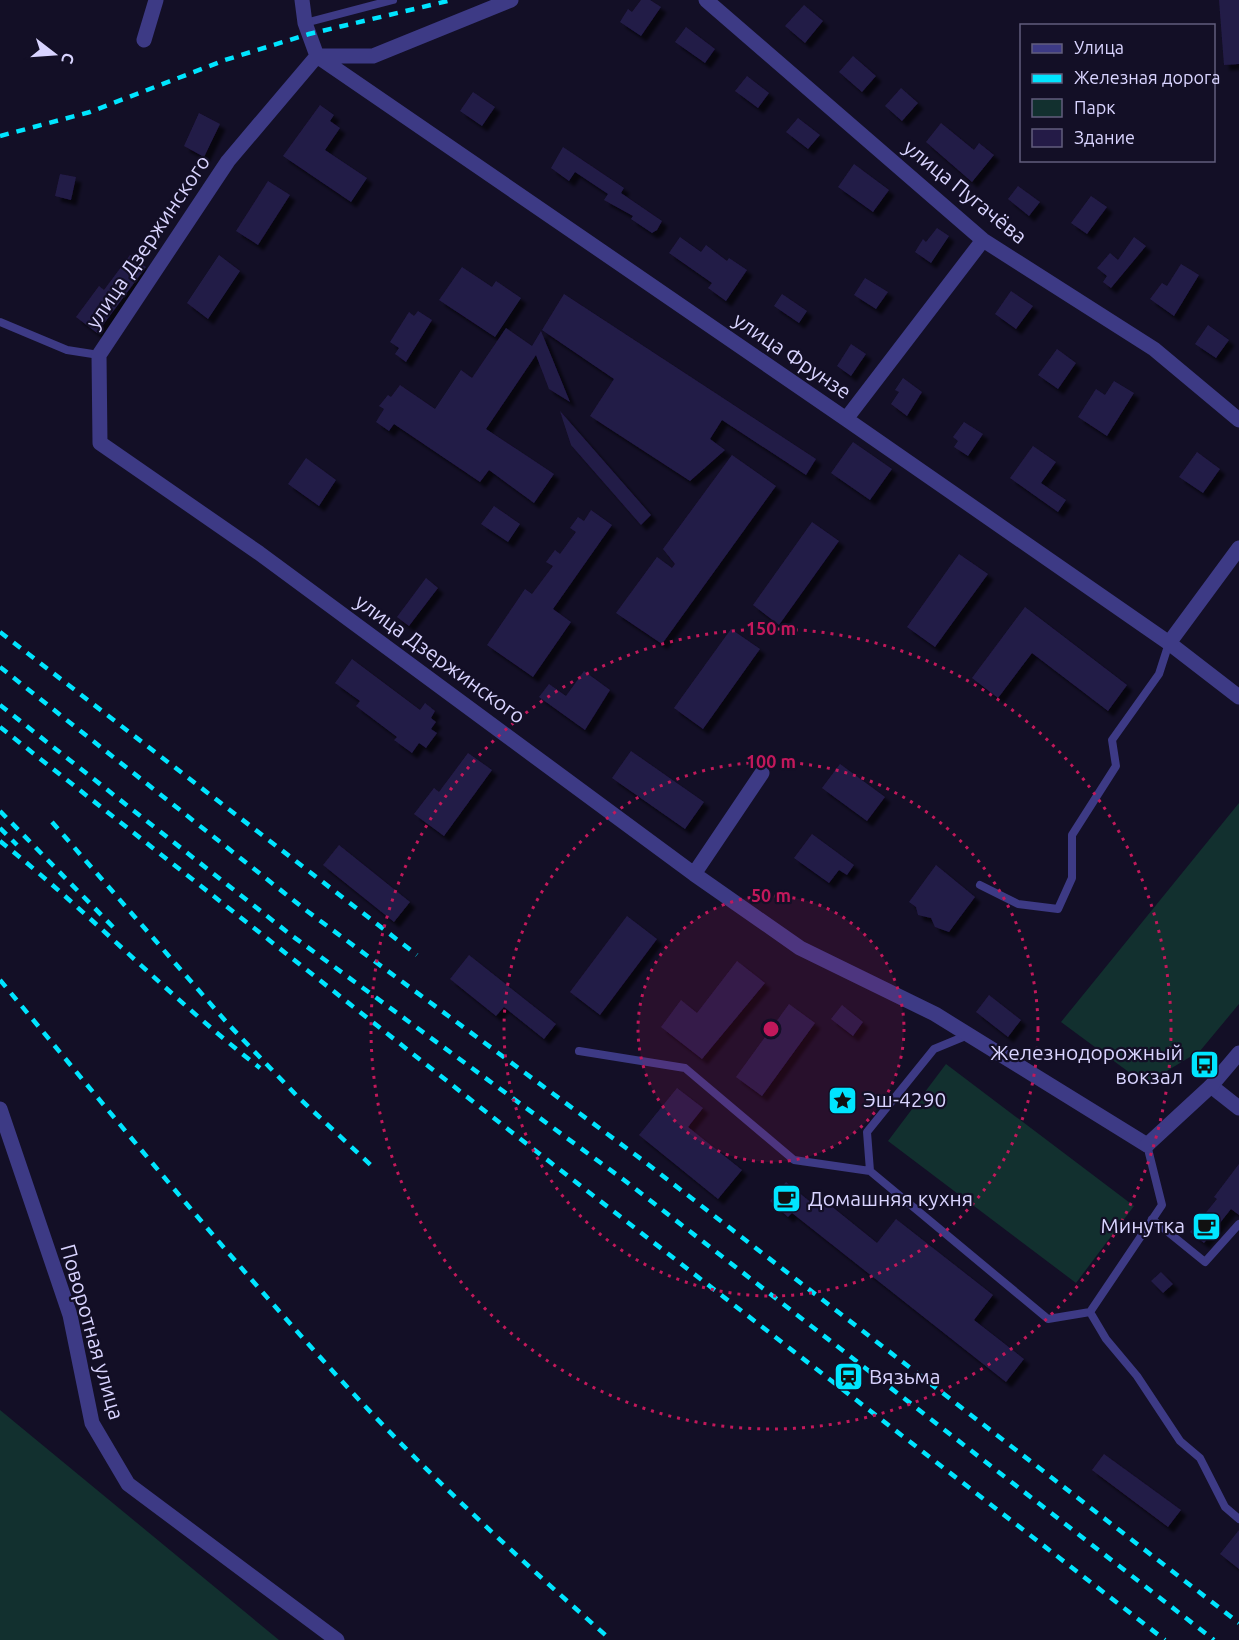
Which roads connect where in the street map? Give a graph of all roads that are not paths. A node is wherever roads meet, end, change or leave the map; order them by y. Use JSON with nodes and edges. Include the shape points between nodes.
{"nodes":[{"id":1,"x":156,"y":0,"type":"edge"},
{"id":2,"x":302,"y":0,"type":"edge"},
{"id":3,"x":393,"y":0,"type":"edge"},
{"id":4,"x":511,"y":0,"type":"edge"},
{"id":5,"x":706,"y":0,"type":"edge"},
{"id":6,"x":304,"y":23,"type":"junction"},
{"id":7,"x":144,"y":40,"type":"dead end"},
{"id":8,"x":317,"y":56,"type":"junction"},
{"id":9,"x":983,"y":240,"type":"junction"},
{"id":10,"x":0,"y":322,"type":"edge"},
{"id":11,"x":99,"y":355,"type":"junction"},
{"id":12,"x":846,"y":419,"type":"junction"},
{"id":13,"x":1239,"y":420,"type":"edge"},
{"id":14,"x":1239,"y":548,"type":"edge"},
{"id":15,"x":1169,"y":643,"type":"junction"},
{"id":16,"x":1239,"y":697,"type":"edge"},
{"id":17,"x":762,"y":773,"type":"dead end"},
{"id":18,"x":694,"y":874,"type":"junction"},
{"id":19,"x":980,"y":885,"type":"dead end"},
{"id":20,"x":968,"y":1035,"type":"junction"},
{"id":21,"x":579,"y":1051,"type":"dead end"},
{"id":22,"x":1239,"y":1053,"type":"edge"},
{"id":23,"x":1211,"y":1086,"type":"junction"},
{"id":24,"x":1239,"y":1108,"type":"edge"},
{"id":25,"x":0,"y":1109,"type":"edge"},
{"id":26,"x":1147,"y":1145,"type":"junction"},
{"id":27,"x":870,"y":1171,"type":"junction"},
{"id":28,"x":1152,"y":1219,"type":"junction"},
{"id":29,"x":1239,"y":1224,"type":"edge"},
{"id":30,"x":1090,"y":1312,"type":"junction"},
{"id":31,"x":1239,"y":1519,"type":"edge"},
{"id":32,"x":337,"y":1640,"type":"edge"}],
"edges":[{"from":1,"to":7,"type":"street"},
{"from":2,"to":6,"type":"street"},
{"from":3,"to":6,"type":"lane"},
{"from":4,"to":8,"type":"street","via":[[373,56]]},
{"from":5,"to":9,"type":"street","name":"улица Пугачёва"},
{"from":6,"to":8,"type":"street"},
{"from":8,"to":11,"type":"street","name":"улица Дзержинского","via":[[228,160]]},
{"from":8,"to":12,"type":"street","name":"улица Фрунзе"},
{"from":9,"to":12,"type":"street"},
{"from":9,"to":13,"type":"street","name":"улица Пугачёва","via":[[1154,349]]},
{"from":10,"to":11,"type":"lane","via":[[67,350]]},
{"from":11,"to":18,"type":"street","name":"улица Дзержинского","via":[[100,443],[268,560]]},
{"from":12,"to":15,"type":"street","name":"улица Фрунзе"},
{"from":14,"to":15,"type":"street"},
{"from":15,"to":16,"type":"street","name":"улица Фрунзе"},
{"from":15,"to":19,"type":"lane","via":[[1159,674],[1112,740],[1116,766],[1072,835],[1072,878],[1058,909],[1018,904]]},
{"from":17,"to":18,"type":"street"},
{"from":18,"to":20,"type":"street","name":"улица Дзержинского","via":[[800,948],[935,1014]]},
{"from":20,"to":26,"type":"street","name":"улица Дзержинского"},
{"from":20,"to":27,"type":"lane","via":[[934,1049],[867,1132]]},
{"from":21,"to":27,"type":"lane","via":[[685,1068],[794,1160]]},
{"from":22,"to":23,"type":"street"},
{"from":23,"to":24,"type":"street"},
{"from":23,"to":26,"type":"street"},
{"from":25,"to":32,"type":"street","name":"Поворотная улица","via":[[70,1315],[92,1423],[128,1484]]},
{"from":26,"to":28,"type":"lane","via":[[1162,1205]]},
{"from":27,"to":30,"type":"lane","via":[[1048,1319]]},
{"from":28,"to":29,"type":"lane","via":[[1205,1262]]},
{"from":28,"to":30,"type":"lane"},
{"from":30,"to":31,"type":"lane","via":[[1180,1441],[1200,1458],[1224,1507]]}]}
